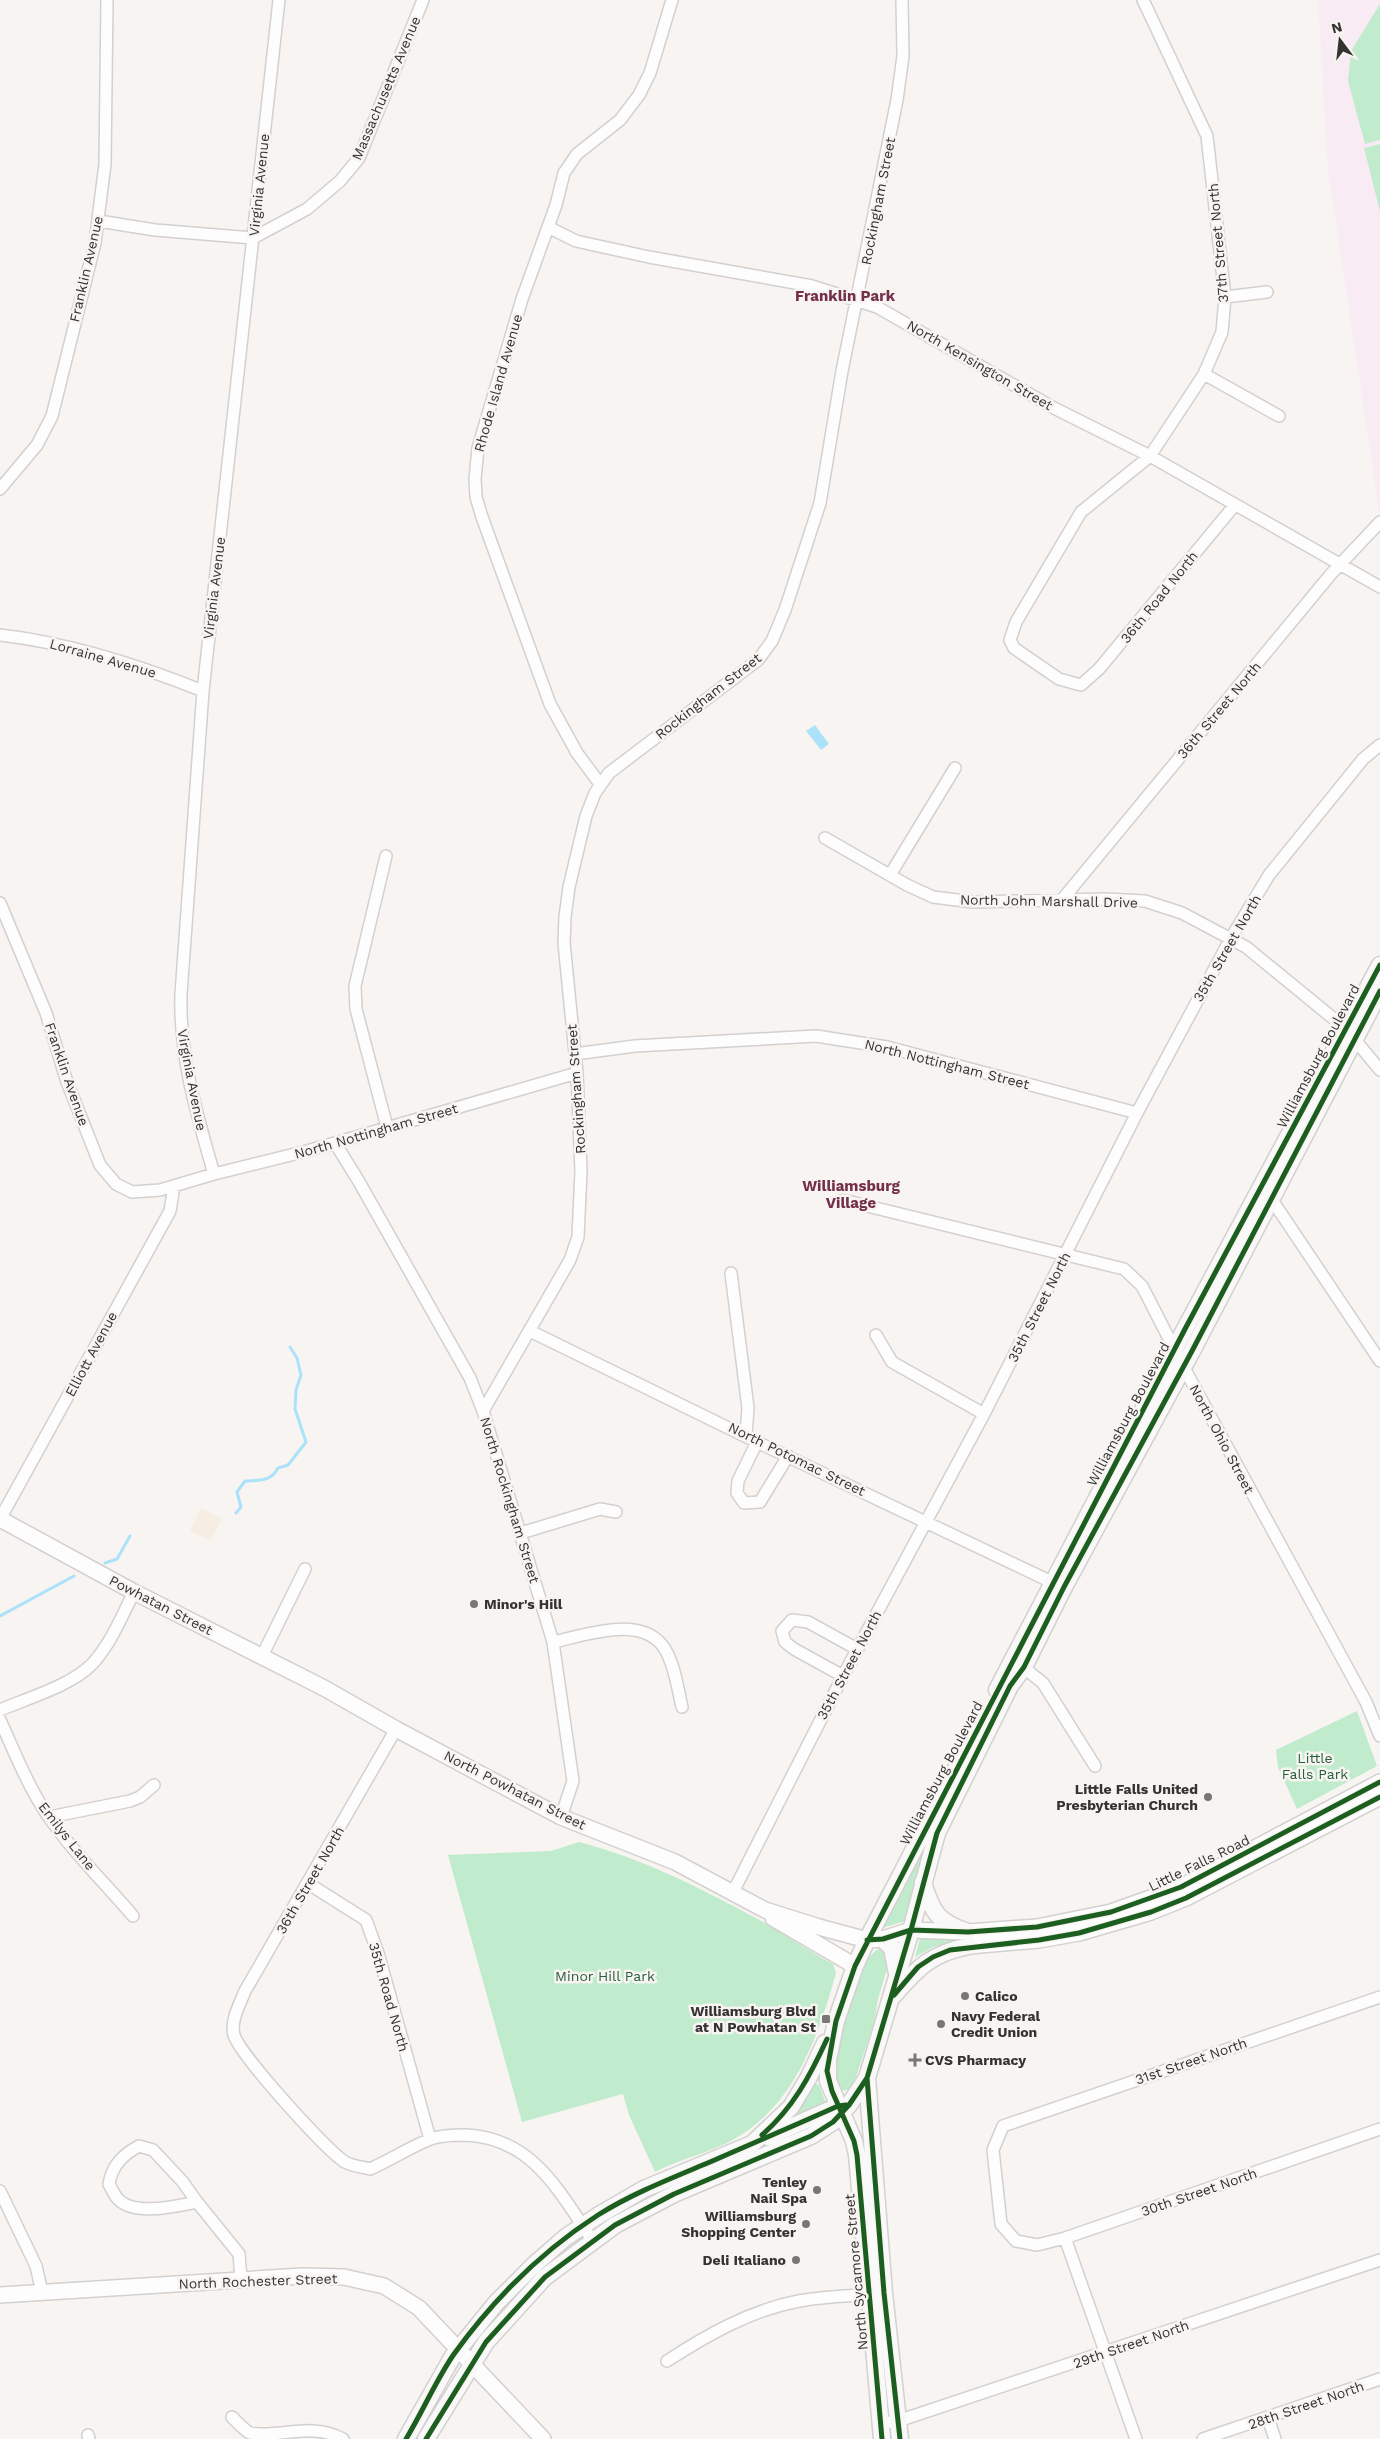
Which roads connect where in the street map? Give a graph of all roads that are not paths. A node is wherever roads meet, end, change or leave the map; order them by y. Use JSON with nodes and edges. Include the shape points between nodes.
{"nodes":[{"id":1,"x":107,"y":0,"type":"edge"},
{"id":2,"x":279,"y":0,"type":"edge"},
{"id":3,"x":422,"y":0,"type":"edge"},
{"id":4,"x":672,"y":0,"type":"edge"},
{"id":5,"x":902,"y":0,"type":"edge"},
{"id":6,"x":1142,"y":0,"type":"edge"},
{"id":7,"x":99,"y":221,"type":"junction"},
{"id":8,"x":548,"y":227,"type":"junction"},
{"id":9,"x":253,"y":238,"type":"junction"},
{"id":10,"x":1267,"y":292,"type":"dead end"},
{"id":11,"x":1225,"y":296,"type":"junction"},
{"id":12,"x":858,"y":299,"type":"junction"},
{"id":13,"x":1204,"y":374,"type":"junction"},
{"id":14,"x":1279,"y":416,"type":"dead end"},
{"id":15,"x":1150,"y":456,"type":"junction"},
{"id":16,"x":0,"y":489,"type":"edge"},
{"id":17,"x":1234,"y":506,"type":"junction"},
{"id":18,"x":1380,"y":522,"type":"edge"},
{"id":19,"x":1340,"y":564,"type":"junction"},
{"id":20,"x":1380,"y":587,"type":"edge"},
{"id":21,"x":0,"y":635,"type":"edge"},
{"id":22,"x":1082,"y":685,"type":"joint"},
{"id":23,"x":203,"y":691,"type":"junction"},
{"id":24,"x":1380,"y":745,"type":"edge"},
{"id":25,"x":955,"y":768,"type":"dead end"},
{"id":26,"x":600,"y":784,"type":"junction"},
{"id":27,"x":826,"y":838,"type":"dead end"},
{"id":28,"x":386,"y":856,"type":"dead end"},
{"id":29,"x":890,"y":875,"type":"junction"},
{"id":30,"x":1061,"y":901,"type":"junction"},
{"id":31,"x":0,"y":903,"type":"edge"},
{"id":32,"x":1231,"y":938,"type":"junction"},
{"id":33,"x":1380,"y":965,"type":"edge"},
{"id":34,"x":1380,"y":991,"type":"edge"},
{"id":35,"x":1350,"y":1033,"type":"junction"},
{"id":36,"x":575,"y":1054,"type":"junction"},
{"id":37,"x":1380,"y":1070,"type":"edge"},
{"id":38,"x":577,"y":1073,"type":"junction"},
{"id":39,"x":1137,"y":1113,"type":"junction"},
{"id":40,"x":387,"y":1127,"type":"junction"},
{"id":41,"x":335,"y":1143,"type":"junction"},
{"id":42,"x":214,"y":1174,"type":"junction"},
{"id":43,"x":174,"y":1186,"type":"junction"},
{"id":44,"x":1266,"y":1193,"type":"junction"},
{"id":45,"x":843,"y":1200,"type":"dead end"},
{"id":46,"x":1065,"y":1256,"type":"junction"},
{"id":47,"x":570,"y":1260,"type":"joint"},
{"id":48,"x":731,"y":1273,"type":"dead end"},
{"id":49,"x":530,"y":1330,"type":"junction"},
{"id":50,"x":876,"y":1336,"type":"dead end"},
{"id":51,"x":1175,"y":1350,"type":"junction"},
{"id":52,"x":1380,"y":1361,"type":"edge"},
{"id":53,"x":1183,"y":1366,"type":"junction"},
{"id":54,"x":483,"y":1411,"type":"junction"},
{"id":55,"x":984,"y":1414,"type":"junction"},
{"id":56,"x":746,"y":1435,"type":"junction"},
{"id":57,"x":757,"y":1442,"type":"junction"},
{"id":58,"x":788,"y":1456,"type":"junction"},
{"id":59,"x":616,"y":1512,"type":"dead end"},
{"id":60,"x":0,"y":1519,"type":"edge"},
{"id":61,"x":927,"y":1521,"type":"junction"},
{"id":62,"x":521,"y":1533,"type":"junction"},
{"id":63,"x":305,"y":1569,"type":"dead end"},
{"id":64,"x":1059,"y":1585,"type":"junction"},
{"id":65,"x":134,"y":1592,"type":"junction"},
{"id":66,"x":553,"y":1642,"type":"junction"},
{"id":67,"x":857,"y":1649,"type":"junction"},
{"id":68,"x":262,"y":1656,"type":"junction"},
{"id":69,"x":1018,"y":1663,"type":"junction"},
{"id":70,"x":843,"y":1676,"type":"junction"},
{"id":71,"x":324,"y":1688,"type":"joint"},
{"id":72,"x":682,"y":1707,"type":"dead end"},
{"id":73,"x":0,"y":1710,"type":"edge"},
{"id":74,"x":0,"y":1720,"type":"edge"},
{"id":75,"x":396,"y":1729,"type":"junction"},
{"id":76,"x":1380,"y":1736,"type":"edge"},
{"id":77,"x":1094,"y":1766,"type":"dead end"},
{"id":78,"x":1380,"y":1782,"type":"edge"},
{"id":79,"x":154,"y":1784,"type":"dead end"},
{"id":80,"x":1380,"y":1797,"type":"edge"},
{"id":81,"x":49,"y":1817,"type":"junction"},
{"id":82,"x":561,"y":1817,"type":"junction"},
{"id":83,"x":923,"y":1882,"type":"junction"},
{"id":84,"x":309,"y":1884,"type":"junction"},
{"id":85,"x":733,"y":1892,"type":"junction"},
{"id":86,"x":765,"y":1910,"type":"junction"},
{"id":87,"x":133,"y":1916,"type":"dead end"},
{"id":88,"x":911,"y":1930,"type":"junction"},
{"id":89,"x":875,"y":1939,"type":"junction"},
{"id":90,"x":969,"y":1939,"type":"junction"},
{"id":91,"x":855,"y":1966,"type":"junction"},
{"id":92,"x":897,"y":1976,"type":"junction"},
{"id":93,"x":1380,"y":1997,"type":"edge"},
{"id":94,"x":890,"y":1998,"type":"junction"},
{"id":95,"x":836,"y":2021,"type":"junction"},
{"id":96,"x":867,"y":2078,"type":"junction"},
{"id":97,"x":843,"y":2108,"type":"junction"},
{"id":98,"x":1380,"y":2129,"type":"edge"},
{"id":99,"x":810,"y":2136,"type":"junction"},
{"id":100,"x":430,"y":2139,"type":"junction"},
{"id":101,"x":757,"y":2142,"type":"junction"},
{"id":102,"x":857,"y":2155,"type":"junction"},
{"id":103,"x":874,"y":2164,"type":"junction"},
{"id":104,"x":0,"y":2191,"type":"edge"},
{"id":105,"x":197,"y":2202,"type":"junction"},
{"id":106,"x":582,"y":2226,"type":"junction"},
{"id":107,"x":1066,"y":2238,"type":"junction"},
{"id":108,"x":593,"y":2240,"type":"junction"},
{"id":109,"x":1016,"y":2241,"type":"joint"},
{"id":110,"x":1380,"y":2260,"type":"edge"},
{"id":111,"x":241,"y":2279,"type":"junction"},
{"id":112,"x":42,"y":2292,"type":"junction"},
{"id":113,"x":877,"y":2294,"type":"junction"},
{"id":114,"x":0,"y":2296,"type":"edge"},
{"id":115,"x":459,"y":2348,"type":"junction"},
{"id":116,"x":1105,"y":2353,"type":"junction"},
{"id":117,"x":666,"y":2361,"type":"dead end"},
{"id":118,"x":473,"y":2363,"type":"junction"},
{"id":119,"x":1380,"y":2379,"type":"edge"},
{"id":120,"x":232,"y":2417,"type":"dead end"},
{"id":121,"x":1268,"y":2418,"type":"junction"},
{"id":122,"x":898,"y":2421,"type":"junction"},
{"id":123,"x":881,"y":2432,"type":"edge"},
{"id":124,"x":343,"y":2439,"type":"edge"},
{"id":125,"x":406,"y":2439,"type":"edge"},
{"id":126,"x":426,"y":2439,"type":"edge"},
{"id":127,"x":543,"y":2439,"type":"edge"},
{"id":128,"x":900,"y":2439,"type":"edge"},
{"id":129,"x":1136,"y":2439,"type":"edge"},
{"id":130,"x":1203,"y":2439,"type":"edge"},
{"id":131,"x":1275,"y":2439,"type":"edge"}],
"edges":[{"from":1,"to":7,"type":"street","name":"Franklin Avenue","via":[[106,141]]},
{"from":2,"to":9,"type":"street","name":"Virginia Avenue"},
{"from":3,"to":9,"type":"street","name":"Massachusetts Avenue","via":[[354,166],[314,204]]},
{"from":4,"to":8,"type":"street","name":"Rhode Island Avenue","via":[[650,73],[639,95],[620,120],[586,145],[569,164]]},
{"from":5,"to":12,"type":"street","name":"Rockingham Street","via":[[903,56],[897,100]]},
{"from":6,"to":11,"type":"street","name":"37th Street North","via":[[1204,129],[1210,150]]},
{"from":7,"to":9,"type":"street","via":[[155,230]]},
{"from":7,"to":16,"type":"street","name":"Franklin Avenue","via":[[52,416],[37,445]]},
{"from":8,"to":12,"type":"street","name":"North Kensington Street","via":[[576,241],[812,286]]},
{"from":8,"to":26,"type":"street","name":"Rhode Island Avenue","via":[[522,299],[478,448],[476,497],[542,682],[562,728]]},
{"from":9,"to":23,"type":"street","name":"Virginia Avenue"},
{"from":10,"to":11,"type":"street"},
{"from":11,"to":13,"type":"street","name":"37th Street North","via":[[1222,332]]},
{"from":12,"to":15,"type":"street","name":"North Kensington Street","via":[[878,307],[1054,408]]},
{"from":12,"to":26,"type":"street","name":"Rockingham Street","via":[[842,371],[820,503],[786,610],[772,641],[748,669],[636,751]]},
{"from":13,"to":14,"type":"street"},
{"from":13,"to":15,"type":"street","name":"37th Street North"},
{"from":15,"to":17,"type":"street","name":"North Kensington Street"},
{"from":15,"to":22,"type":"street","name":"37th Street North","via":[[1081,512],[1016,622],[1010,640],[1014,648],[1058,679]]},
{"from":17,"to":19,"type":"street","name":"North Kensington Street"},
{"from":17,"to":22,"type":"street","name":"36th Road North","via":[[1099,669]]},
{"from":18,"to":19,"type":"street","name":"36th Street North"},
{"from":19,"to":20,"type":"street","name":"North Kensington Street"},
{"from":19,"to":30,"type":"street","name":"36th Street North"},
{"from":21,"to":23,"type":"street","name":"Lorraine Avenue","via":[[51,642]]},
{"from":23,"to":42,"type":"street","name":"Virginia Avenue","via":[[181,1017],[192,1093]]},
{"from":24,"to":32,"type":"street","name":"35th Street North","via":[[1363,760],[1269,875]]},
{"from":25,"to":29,"type":"street"},
{"from":26,"to":36,"type":"street","name":"Rockingham Street","via":[[586,816],[565,917],[564,943]]},
{"from":27,"to":29,"type":"street","name":"North John Marshall Drive"},
{"from":28,"to":40,"type":"street","via":[[355,986],[356,1009]]},
{"from":29,"to":30,"type":"street","name":"North John Marshall Drive","via":[[933,897],[973,902]]},
{"from":30,"to":32,"type":"street","name":"North John Marshall Drive","via":[[1105,899],[1144,902],[1182,913]]},
{"from":31,"to":43,"type":"street","name":"Franklin Avenue","via":[[46,1013],[67,1082],[103,1169],[116,1184],[132,1192]]},
{"from":32,"to":35,"type":"street","name":"North John Marshall Drive"},
{"from":32,"to":39,"type":"street","name":"35th Street North"},
{"from":33,"to":35,"type":"main road","name":"Williamsburg Boulevard"},
{"from":34,"to":35,"type":"main road","name":"Williamsburg Boulevard"},
{"from":35,"to":37,"type":"street","name":"North John Marshall Drive"},
{"from":35,"to":44,"type":"main road","name":"Williamsburg Boulevard"},
{"from":36,"to":38,"type":"street","name":"Rockingham Street"},
{"from":36,"to":39,"type":"street","name":"North Nottingham Street","via":[[636,1046],[816,1036],[887,1047]]},
{"from":38,"to":40,"type":"street","name":"North Nottingham Street"},
{"from":38,"to":47,"type":"street","name":"Rockingham Street","via":[[580,1214],[578,1237]]},
{"from":39,"to":46,"type":"street","name":"35th Street North"},
{"from":40,"to":41,"type":"street","name":"North Nottingham Street"},
{"from":41,"to":42,"type":"street","name":"North Nottingham Street"},
{"from":41,"to":54,"type":"street","via":[[470,1378]]},
{"from":42,"to":43,"type":"street","name":"North Nottingham Street"},
{"from":43,"to":60,"type":"street","name":"Elliott Avenue","via":[[170,1211]]},
{"from":44,"to":51,"type":"main road","name":"Williamsburg Boulevard"},
{"from":44,"to":52,"type":"street"},
{"from":44,"to":53,"type":"main road","name":"Williamsburg Boulevard"},
{"from":45,"to":46,"type":"street","name":"North Ohio Street"},
{"from":46,"to":51,"type":"street","name":"North Ohio Street","via":[[1124,1269],[1142,1286]]},
{"from":46,"to":55,"type":"street","name":"35th Street North"},
{"from":47,"to":49,"type":"street","name":"North Rockingham Street"},
{"from":48,"to":56,"type":"street","via":[[748,1408]]},
{"from":49,"to":54,"type":"street","name":"North Rockingham Street"},
{"from":49,"to":56,"type":"street","name":"North Potomac Street"},
{"from":50,"to":55,"type":"street","via":[[892,1362]]},
{"from":51,"to":53,"type":"street","name":"North Ohio Street"},
{"from":51,"to":64,"type":"main road","name":"Williamsburg Boulevard"},
{"from":53,"to":64,"type":"main road","name":"Williamsburg Boulevard"},
{"from":53,"to":76,"type":"street","name":"North Ohio Street","via":[[1366,1702]]},
{"from":54,"to":62,"type":"street","name":"North Rockingham Street"},
{"from":55,"to":61,"type":"street","name":"35th Street North"},
{"from":56,"to":57,"type":"street","name":"North Potomac Street"},
{"from":57,"to":58,"type":"street","name":"North Potomac Street"},
{"from":57,"to":58,"type":"street","via":[[738,1481],[737,1494],[744,1503],[760,1502]]},
{"from":58,"to":61,"type":"street","name":"North Potomac Street"},
{"from":59,"to":62,"type":"street","via":[[600,1509]]},
{"from":60,"to":65,"type":"street","name":"Powhatan Street"},
{"from":61,"to":64,"type":"street","name":"North Potomac Street"},
{"from":61,"to":67,"type":"street","name":"35th Street North"},
{"from":62,"to":66,"type":"street","name":"North Rockingham Street"},
{"from":63,"to":68,"type":"street"},
{"from":64,"to":69,"type":"main road","name":"Williamsburg Boulevard"},
{"from":65,"to":68,"type":"street","name":"Powhatan Street"},
{"from":65,"to":73,"type":"street","via":[[100,1655],[85,1670]]},
{"from":66,"to":72,"type":"street","via":[[636,1629],[656,1637],[667,1652]]},
{"from":66,"to":82,"type":"street","name":"North Rockingham Street","via":[[574,1781]]},
{"from":67,"to":70,"type":"street","name":"35th Street North"},
{"from":67,"to":70,"type":"street","via":[[808,1622],[792,1620],[782,1631],[785,1642],[794,1649]]},
{"from":68,"to":71,"type":"street","name":"Powhatan Street"},
{"from":69,"to":77,"type":"street","via":[[1043,1683]]},
{"from":69,"to":83,"type":"main road","name":"Williamsburg Boulevard","via":[[1010,1686],[937,1833]]},
{"from":69,"to":89,"type":"main road","name":"Williamsburg Boulevard"},
{"from":70,"to":85,"type":"street","name":"35th Street North"},
{"from":71,"to":75,"type":"street","name":"North Powhatan Street"},
{"from":74,"to":81,"type":"street","name":"Emilys Lane"},
{"from":75,"to":82,"type":"street","name":"North Powhatan Street"},
{"from":75,"to":84,"type":"street","name":"36th Street North"},
{"from":78,"to":90,"type":"street","name":"Little Falls Road","via":[[1146,1901],[1076,1921]]},
{"from":79,"to":81,"type":"street","via":[[140,1797],[130,1801]]},
{"from":80,"to":90,"type":"street","name":"Little Falls Road","via":[[1186,1898],[1151,1912],[1079,1933],[1039,1940]]},
{"from":81,"to":87,"type":"street","name":"Emilys Lane"},
{"from":82,"to":85,"type":"street","name":"North Powhatan Street","via":[[658,1854]]},
{"from":83,"to":88,"type":"main road","name":"Williamsburg Boulevard"},
{"from":83,"to":90,"type":"main road","via":[[928,1901],[942,1921]]},
{"from":84,"to":100,"type":"street","name":"35th Road North","via":[[366,1920],[378,1952]]},
{"from":84,"to":100,"type":"street","name":"36th Street North","via":[[245,1991],[236,2012],[234,2034],[258,2070],[328,2149],[346,2163],[370,2169]]},
{"from":85,"to":86,"type":"street","name":"North Powhatan Street"},
{"from":86,"to":89,"type":"street","name":"North Powhatan Street","via":[[819,1927]]},
{"from":86,"to":91,"type":"street","name":"North Powhatan Street"},
{"from":88,"to":89,"type":"street","name":"Little Falls Road"},
{"from":88,"to":90,"type":"street","name":"Little Falls Road"},
{"from":88,"to":92,"type":"main road","name":"Williamsburg Boulevard"},
{"from":89,"to":91,"type":"main road","name":"Williamsburg Boulevard"},
{"from":89,"to":92,"type":"main road","via":[[892,1948]]},
{"from":90,"to":94,"type":"main road","via":[[918,1967]]},
{"from":91,"to":95,"type":"main road","name":"Williamsburg Boulevard"},
{"from":92,"to":94,"type":"main road","name":"Williamsburg Boulevard"},
{"from":93,"to":109,"type":"street","name":"31st Street North","via":[[1003,2126],[993,2150],[995,2188],[1000,2224]]},
{"from":94,"to":96,"type":"main road","name":"Williamsburg Boulevard"},
{"from":95,"to":97,"type":"main road","name":"Williamsburg Boulevard","via":[[827,2071]]},
{"from":95,"to":101,"type":"main road","via":[[791,2107]]},
{"from":96,"to":97,"type":"main road","name":"Williamsburg Boulevard"},
{"from":96,"to":103,"type":"main road","name":"North Sycamore Street"},
{"from":97,"to":99,"type":"main road","name":"Williamsburg Boulevard","via":[[833,2122]]},
{"from":97,"to":101,"type":"main road"},
{"from":97,"to":102,"type":"main road","name":"North Sycamore Street"},
{"from":97,"to":103,"type":"main road","name":"North Sycamore Street","via":[[861,2121]]},
{"from":98,"to":107,"type":"street","name":"30th Street North"},
{"from":99,"to":102,"type":"main road","via":[[836,2135],[852,2145]]},
{"from":99,"to":108,"type":"main road","name":"Williamsburg Boulevard","via":[[648,2207]]},
{"from":100,"to":106,"type":"street","via":[[474,2136],[515,2148],[542,2170]]},
{"from":101,"to":106,"type":"main road","via":[[644,2190]]},
{"from":102,"to":113,"type":"main road","name":"North Sycamore Street"},
{"from":103,"to":113,"type":"main road","name":"North Sycamore Street"},
{"from":104,"to":112,"type":"street","via":[[36,2266]]},
{"from":105,"to":105,"type":"street","via":[[153,2150],[138,2146],[126,2153],[111,2170],[109,2184],[118,2199],[132,2207],[158,2208]]},
{"from":105,"to":111,"type":"street","via":[[239,2254]]},
{"from":106,"to":108,"type":"street"},
{"from":106,"to":115,"type":"main road","via":[[535,2264],[496,2303]]},
{"from":107,"to":109,"type":"street","name":"30th Street North","via":[[1037,2245]]},
{"from":107,"to":116,"type":"street"},
{"from":108,"to":118,"type":"main road","name":"Williamsburg Boulevard","via":[[545,2277],[503,2322]]},
{"from":110,"to":116,"type":"street","name":"29th Street North"},
{"from":111,"to":112,"type":"street","name":"North Rochester Street"},
{"from":111,"to":115,"type":"street","name":"North Rochester Street","via":[[344,2277],[384,2286],[419,2308]]},
{"from":112,"to":114,"type":"street","name":"North Rochester Street"},
{"from":113,"to":117,"type":"street","via":[[818,2298],[781,2305],[716,2331]]},
{"from":113,"to":122,"type":"main road","name":"North Sycamore Street"},
{"from":113,"to":123,"type":"main road","name":"North Sycamore Street"},
{"from":115,"to":118,"type":"street","name":"North Rochester Street"},
{"from":115,"to":125,"type":"main road"},
{"from":116,"to":122,"type":"street","name":"29th Street North"},
{"from":116,"to":129,"type":"street"},
{"from":118,"to":126,"type":"main road","name":"Williamsburg Boulevard"},
{"from":118,"to":127,"type":"street","name":"North Rochester Street"},
{"from":119,"to":121,"type":"street","name":"28th Street North"},
{"from":120,"to":124,"type":"street","via":[[250,2433],[271,2436],[313,2431]]},
{"from":121,"to":130,"type":"street","name":"28th Street North"},
{"from":121,"to":131,"type":"street"},
{"from":122,"to":123,"type":"street","name":"29th Street North"},
{"from":122,"to":128,"type":"main road","name":"North Sycamore Street"}]}
